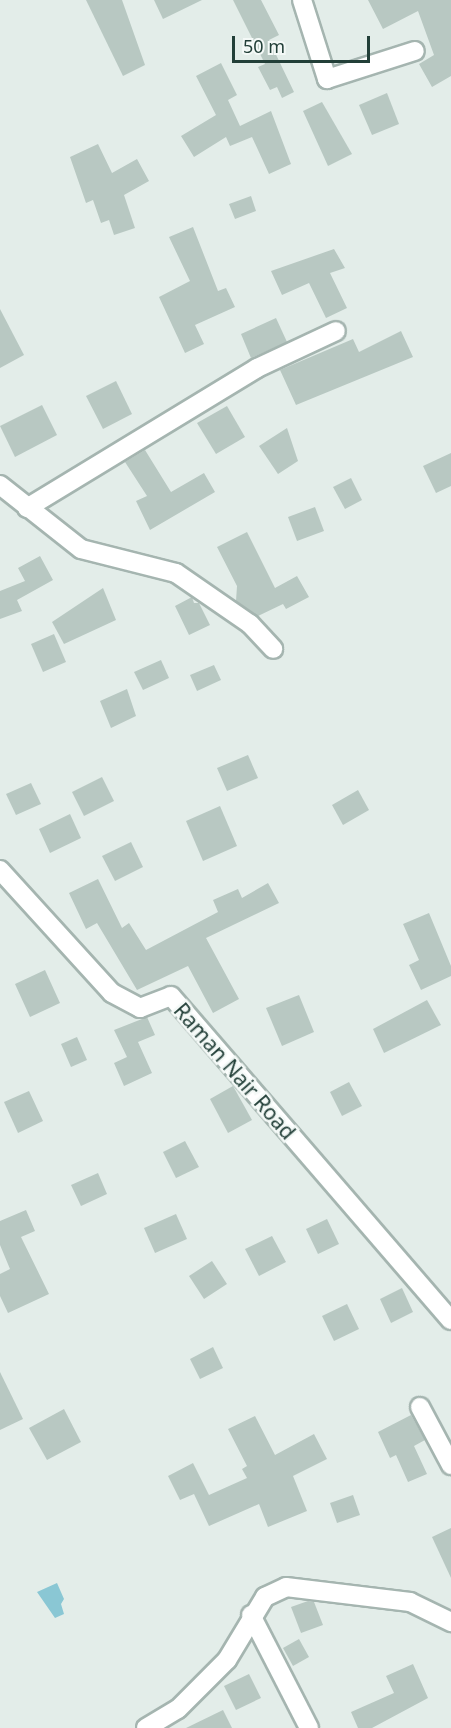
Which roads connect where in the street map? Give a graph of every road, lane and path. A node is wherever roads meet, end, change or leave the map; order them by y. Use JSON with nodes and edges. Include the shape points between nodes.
{"nodes":[{"id":1,"x":302,"y":0,"type":"edge"},
{"id":2,"x":415,"y":51,"type":"dead end"},
{"id":3,"x":336,"y":331,"type":"dead end"},
{"id":4,"x":0,"y":485,"type":"edge"},
{"id":5,"x":27,"y":508,"type":"junction"},
{"id":6,"x":273,"y":650,"type":"dead end"},
{"id":7,"x":0,"y":870,"type":"edge"},
{"id":8,"x":451,"y":1320,"type":"edge"},
{"id":9,"x":420,"y":1407,"type":"dead end"},
{"id":10,"x":451,"y":1465,"type":"edge"},
{"id":11,"x":251,"y":1615,"type":"junction"},
{"id":12,"x":451,"y":1622,"type":"edge"},
{"id":13,"x":146,"y":1728,"type":"edge"},
{"id":14,"x":309,"y":1728,"type":"edge"}],
"edges":[{"from":1,"to":2,"type":"street","via":[[327,79]]},
{"from":3,"to":5,"type":"street","via":[[257,368]]},
{"from":4,"to":5,"type":"street"},
{"from":5,"to":6,"type":"street","via":[[81,549],[176,573],[250,624]]},
{"from":7,"to":8,"type":"street","name":"Raman Nair Road","via":[[112,993],[140,1008],[171,996]]},
{"from":9,"to":10,"type":"street"},
{"from":11,"to":12,"type":"street","via":[[265,1598],[286,1587],[410,1602]]},
{"from":11,"to":13,"type":"street","via":[[226,1659],[178,1709]]},
{"from":11,"to":14,"type":"street"}]}
